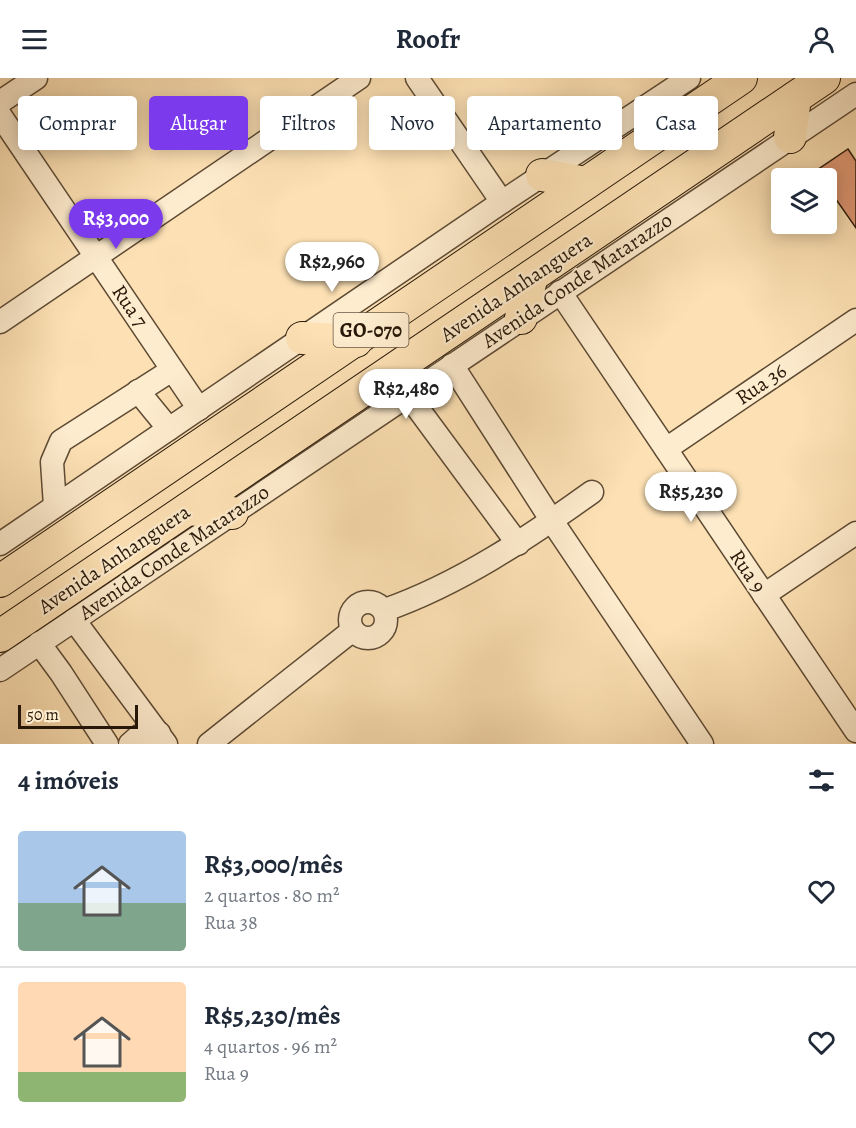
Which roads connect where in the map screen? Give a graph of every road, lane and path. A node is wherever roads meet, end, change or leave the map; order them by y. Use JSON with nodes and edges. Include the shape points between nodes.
{"nodes":[{"id":1,"x":36,"y":78,"type":"edge"},
{"id":2,"x":359,"y":78,"type":"edge"},
{"id":3,"x":417,"y":78,"type":"edge"},
{"id":4,"x":689,"y":78,"type":"edge"},
{"id":5,"x":741,"y":78,"type":"edge"},
{"id":6,"x":824,"y":78,"type":"edge"},
{"id":7,"x":856,"y":94,"type":"edge"},
{"id":8,"x":795,"y":98,"type":"junction"},
{"id":9,"x":0,"y":102,"type":"edge"},
{"id":10,"x":0,"y":115,"type":"edge"},
{"id":11,"x":789,"y":137,"type":"junction"},
{"id":12,"x":542,"y":175,"type":"junction"},
{"id":13,"x":586,"y":183,"type":"junction"},
{"id":14,"x":501,"y":202,"type":"junction"},
{"id":15,"x":96,"y":257,"type":"junction"},
{"id":16,"x":532,"y":276,"type":"junction"},
{"id":17,"x":560,"y":291,"type":"junction"},
{"id":18,"x":521,"y":318,"type":"junction"},
{"id":19,"x":856,"y":320,"type":"edge"},
{"id":20,"x":0,"y":322,"type":"edge"},
{"id":21,"x":302,"y":338,"type":"junction"},
{"id":22,"x":356,"y":340,"type":"junction"},
{"id":23,"x":452,"y":365,"type":"junction"},
{"id":24,"x":172,"y":370,"type":"junction"},
{"id":25,"x":138,"y":391,"type":"junction"},
{"id":26,"x":408,"y":395,"type":"junction"},
{"id":27,"x":199,"y":409,"type":"junction"},
{"id":28,"x":169,"y":429,"type":"junction"},
{"id":29,"x":666,"y":449,"type":"junction"},
{"id":30,"x":592,"y":492,"type":"dead end"},
{"id":31,"x":55,"y":506,"type":"junction"},
{"id":32,"x":188,"y":509,"type":"junction"},
{"id":33,"x":232,"y":513,"type":"junction"},
{"id":34,"x":552,"y":521,"type":"junction"},
{"id":35,"x":856,"y":534,"type":"edge"},
{"id":36,"x":0,"y":544,"type":"edge"},
{"id":37,"x":518,"y":544,"type":"junction"},
{"id":38,"x":0,"y":581,"type":"edge"},
{"id":39,"x":764,"y":595,"type":"junction"},
{"id":40,"x":74,"y":620,"type":"junction"},
{"id":41,"x":0,"y":636,"type":"edge"},
{"id":42,"x":39,"y":644,"type":"junction"},
{"id":43,"x":0,"y":670,"type":"edge"},
{"id":44,"x":856,"y":731,"type":"edge"},
{"id":45,"x":163,"y":738,"type":"edge"},
{"id":46,"x":107,"y":744,"type":"edge"},
{"id":47,"x":130,"y":744,"type":"edge"},
{"id":48,"x":209,"y":744,"type":"edge"},
{"id":49,"x":702,"y":744,"type":"edge"}],
"edges":[{"from":1,"to":9,"type":"street"},
{"from":2,"to":15,"type":"street"},
{"from":3,"to":14,"type":"street"},
{"from":4,"to":12,"type":"street"},
{"from":5,"to":13,"type":"highway","number":"GO-070"},
{"from":6,"to":8,"type":"highway","name":"Avenida Anhanguera","number":"GO-070"},
{"from":7,"to":11,"type":"street","name":"Avenida Conde Matarazzo"},
{"from":8,"to":11,"type":"highway"},
{"from":8,"to":16,"type":"highway","name":"Avenida Anhanguera","number":"GO-070"},
{"from":10,"to":15,"type":"street","name":"Rua 7"},
{"from":11,"to":17,"type":"street","name":"Avenida Conde Matarazzo"},
{"from":12,"to":13,"type":"highway"},
{"from":12,"to":14,"type":"street"},
{"from":13,"to":22,"type":"highway","number":"GO-070"},
{"from":14,"to":21,"type":"street"},
{"from":15,"to":20,"type":"street"},
{"from":15,"to":24,"type":"street","name":"Rua 7"},
{"from":16,"to":18,"type":"highway"},
{"from":16,"to":32,"type":"highway","name":"Avenida Anhanguera","number":"GO-070"},
{"from":17,"to":18,"type":"street","name":"Avenida Conde Matarazzo"},
{"from":17,"to":29,"type":"street","name":"Rua 9"},
{"from":18,"to":23,"type":"street","name":"Avenida Conde Matarazzo"},
{"from":19,"to":29,"type":"street","name":"Rua 36"},
{"from":21,"to":22,"type":"highway"},
{"from":21,"to":27,"type":"street"},
{"from":22,"to":38,"type":"highway","number":"GO-070"},
{"from":23,"to":26,"type":"street","name":"Avenida Conde Matarazzo"},
{"from":23,"to":34,"type":"street"},
{"from":24,"to":25,"type":"street"},
{"from":24,"to":27,"type":"street","name":"Rua 7"},
{"from":25,"to":28,"type":"street"},
{"from":25,"to":31,"type":"street","via":[[61,441],[52,462]]},
{"from":26,"to":33,"type":"street","name":"Avenida Conde Matarazzo"},
{"from":26,"to":37,"type":"street"},
{"from":27,"to":28,"type":"street"},
{"from":28,"to":31,"type":"street"},
{"from":29,"to":39,"type":"street","name":"Rua 9"},
{"from":30,"to":34,"type":"street"},
{"from":31,"to":36,"type":"street"},
{"from":32,"to":33,"type":"highway"},
{"from":32,"to":41,"type":"highway","name":"Avenida Anhanguera","number":"GO-070"},
{"from":33,"to":40,"type":"street","name":"Avenida Conde Matarazzo"},
{"from":34,"to":37,"type":"street"},
{"from":34,"to":49,"type":"street"},
{"from":35,"to":39,"type":"street"},
{"from":37,"to":48,"type":"street","via":[[412,600],[384,610],[373,602],[361,603],[350,618],[353,630]]},
{"from":39,"to":44,"type":"street","name":"Rua 9"},
{"from":40,"to":42,"type":"street","name":"Avenida Conde Matarazzo"},
{"from":40,"to":45,"type":"street"},
{"from":42,"to":43,"type":"street","name":"Avenida Conde Matarazzo"},
{"from":42,"to":46,"type":"street"},
{"from":45,"to":47,"type":"street","via":[[140,736]]}]}
